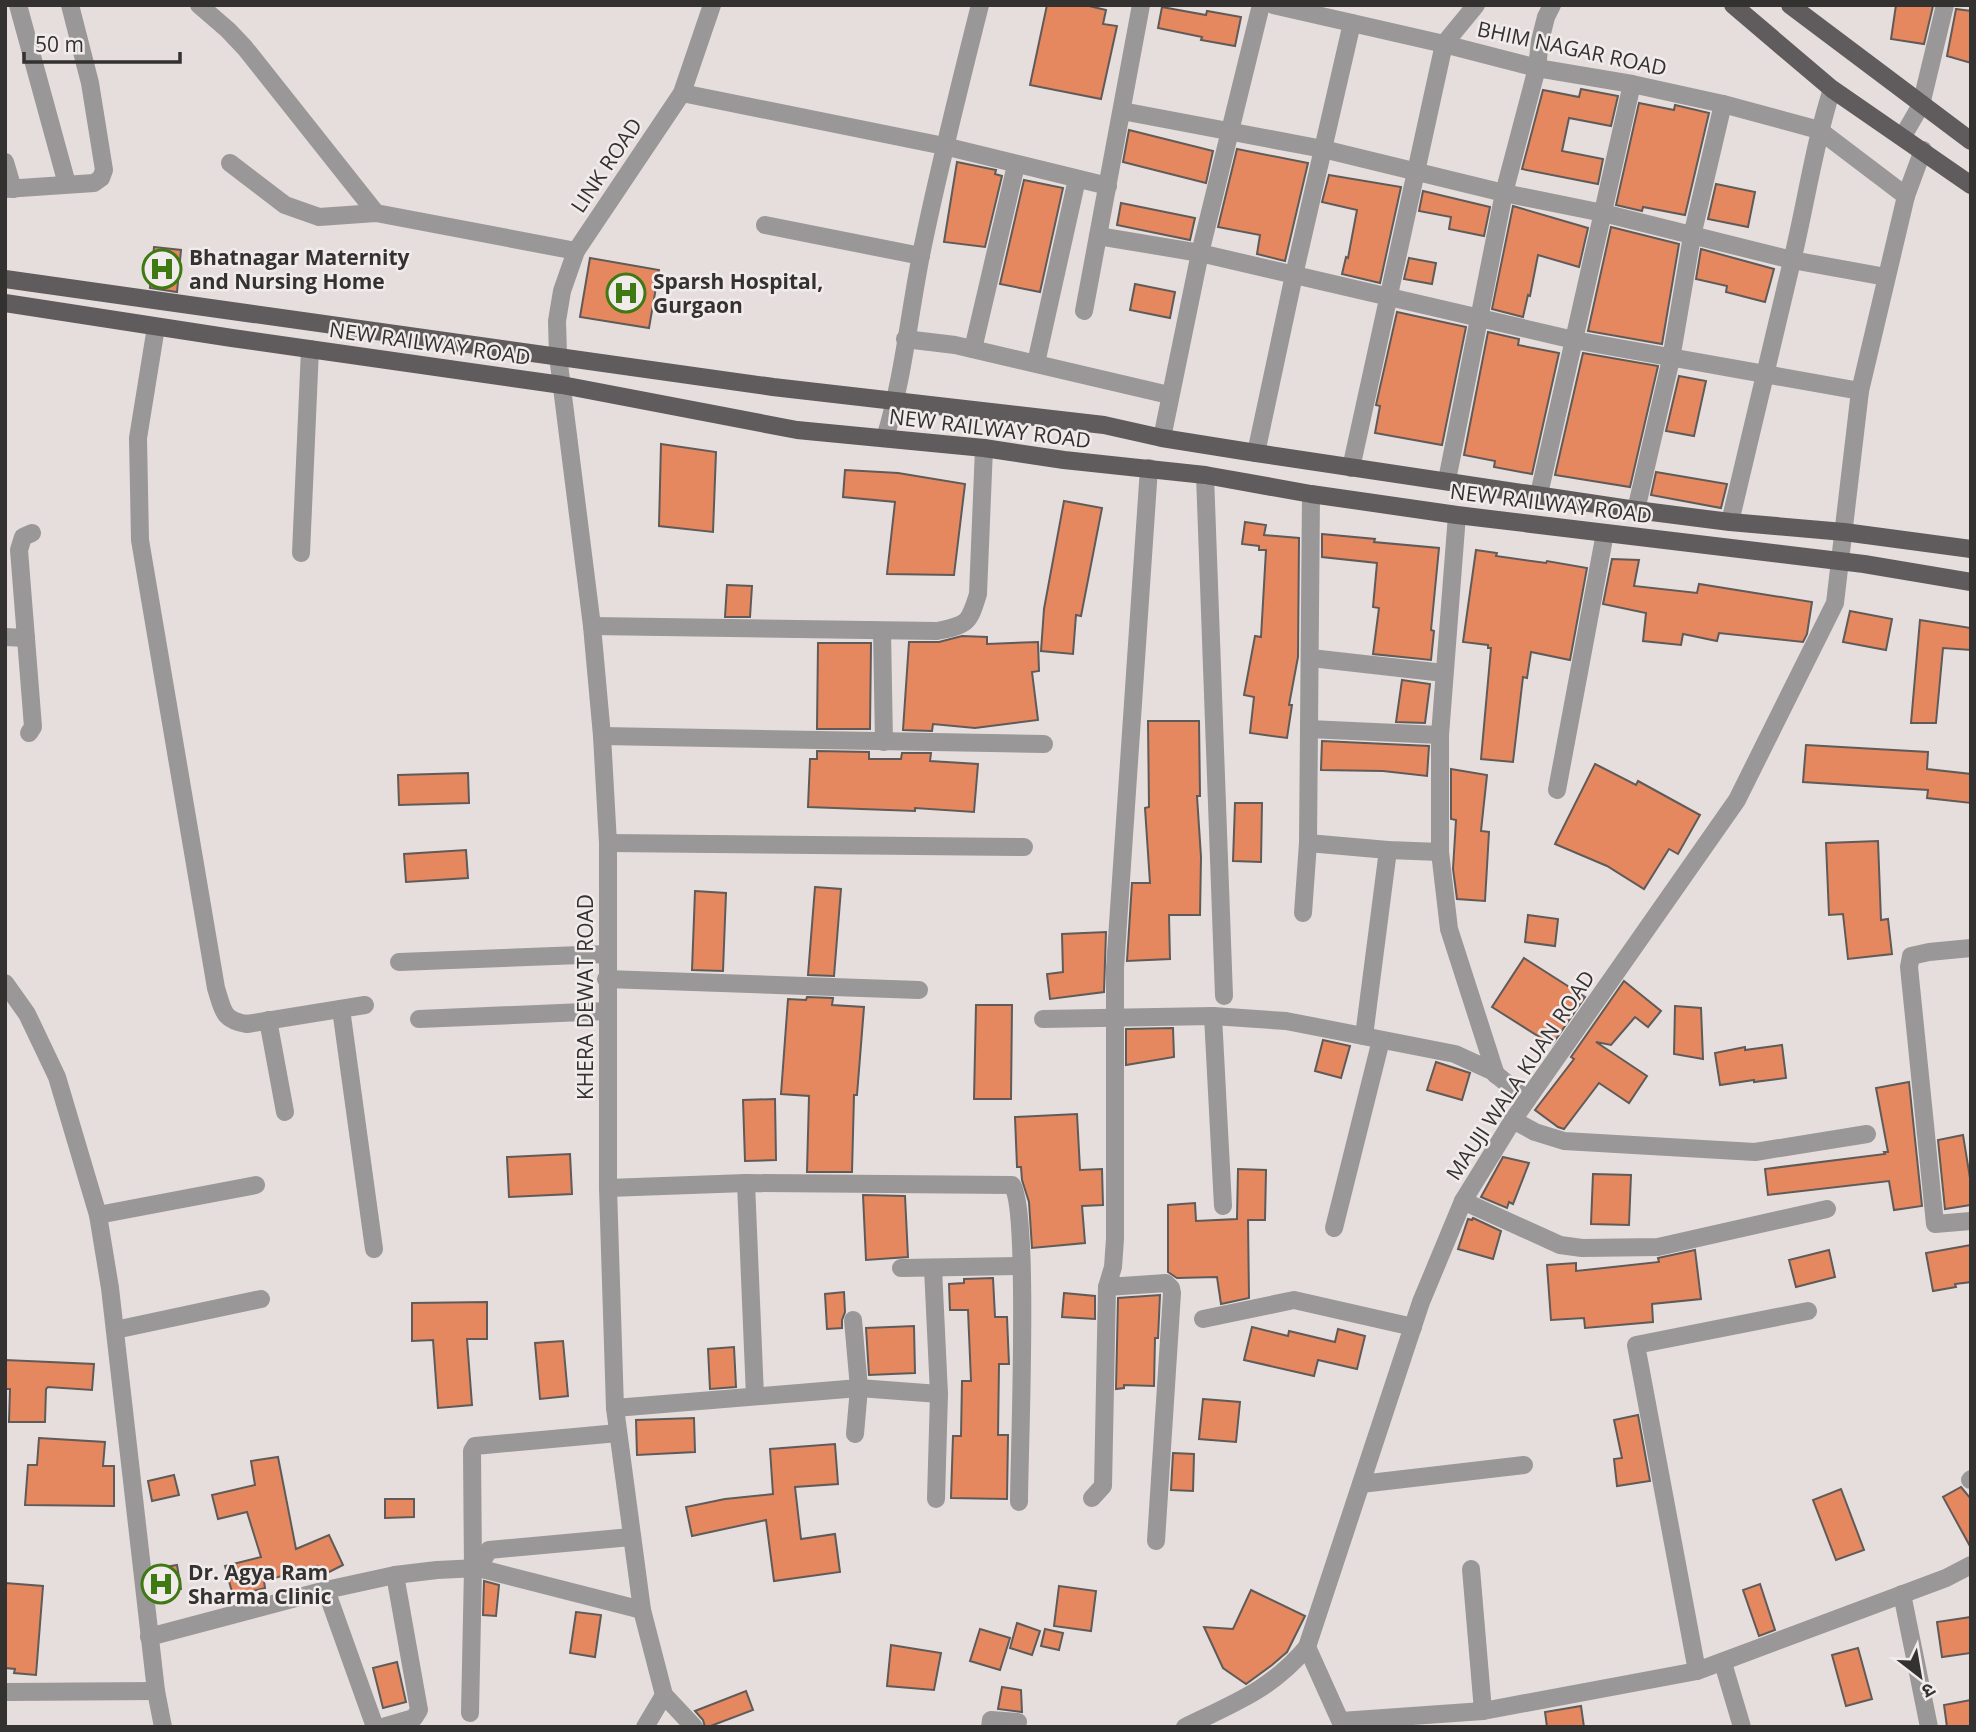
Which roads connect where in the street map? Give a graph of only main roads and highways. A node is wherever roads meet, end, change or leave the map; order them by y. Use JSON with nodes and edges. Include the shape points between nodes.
{"nodes":[{"id":1,"x":1733,"y":5,"type":"edge"},
{"id":2,"x":1790,"y":5,"type":"edge"},
{"id":3,"x":1971,"y":141,"type":"edge"},
{"id":4,"x":1971,"y":185,"type":"edge"},
{"id":5,"x":5,"y":279,"type":"edge"},
{"id":6,"x":5,"y":303,"type":"edge"},
{"id":7,"x":1904,"y":540,"type":"junction"},
{"id":8,"x":1971,"y":549,"type":"edge"},
{"id":9,"x":1901,"y":570,"type":"junction"},
{"id":10,"x":1971,"y":582,"type":"edge"}],
"edges":[{"from":1,"to":4,"type":"main road","via":[[1832,89]]},
{"from":2,"to":3,"type":"main road"},
{"from":5,"to":7,"type":"main road","name":"NEW RAILWAY ROAD","via":[[773,387],[1104,425],[1161,438],[1636,510]]},
{"from":6,"to":9,"type":"main road","name":"NEW RAILWAY ROAD","via":[[562,385],[797,429],[1205,475],[1457,515]]},
{"from":7,"to":8,"type":"main road","name":"NEW RAILWAY ROAD"},
{"from":7,"to":9,"type":"main road"},
{"from":9,"to":10,"type":"main road","name":"NEW RAILWAY ROAD"}]}
